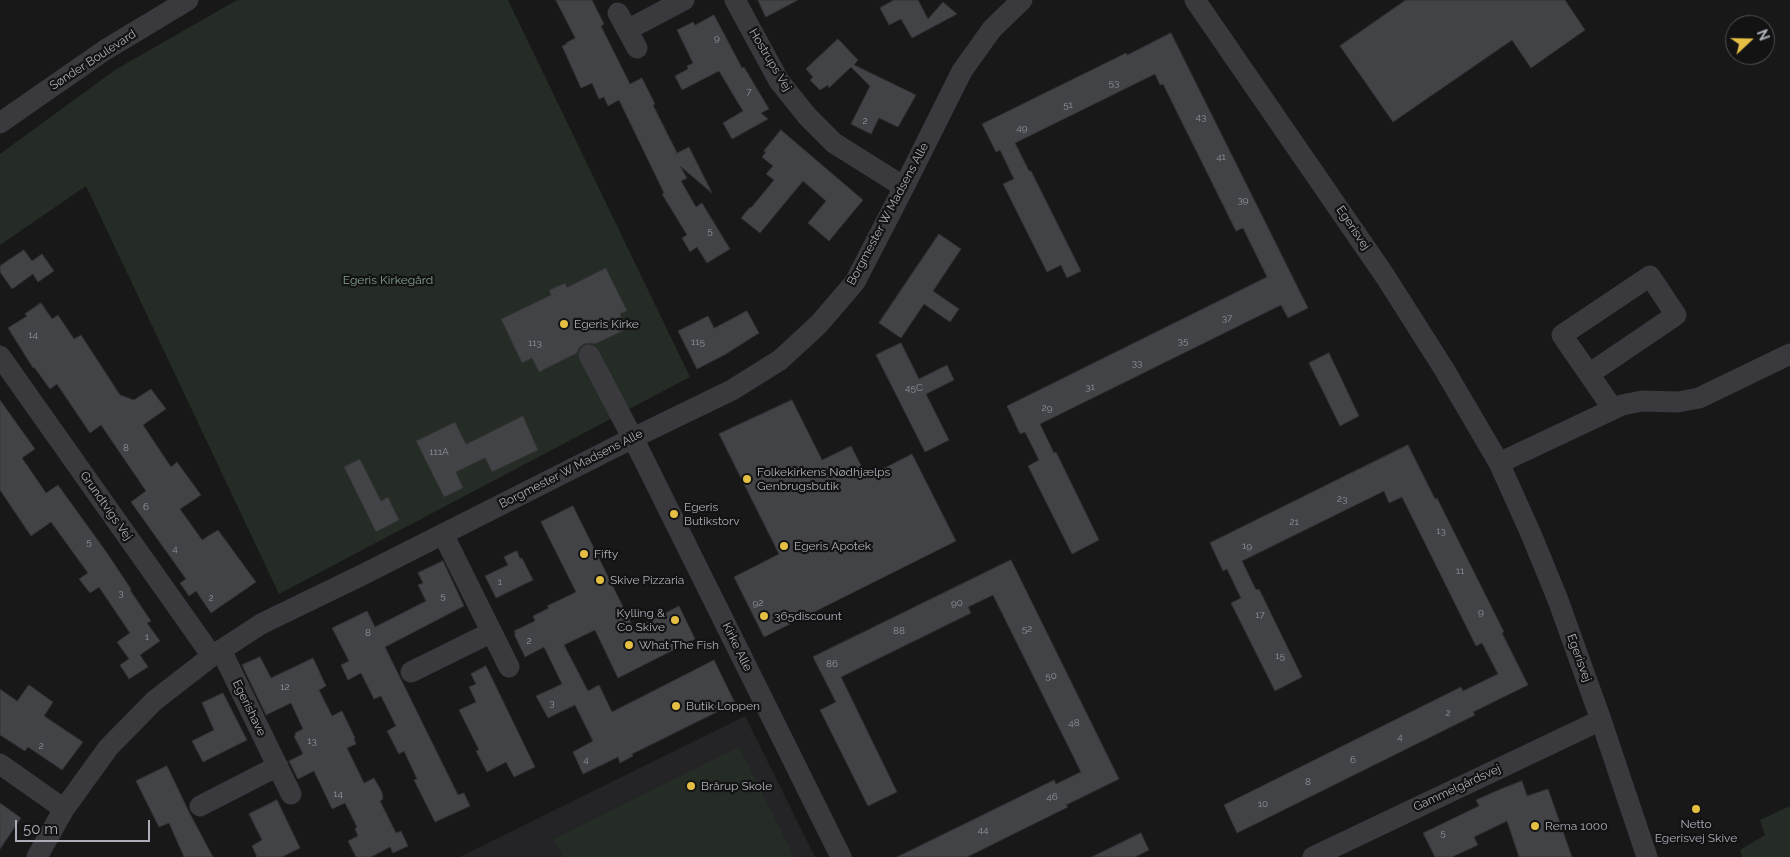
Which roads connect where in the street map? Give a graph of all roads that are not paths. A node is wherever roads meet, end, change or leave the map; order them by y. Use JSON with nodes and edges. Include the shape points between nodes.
{"nodes":[{"id":1,"x":188,"y":0,"type":"edge"},
{"id":2,"x":684,"y":0,"type":"edge"},
{"id":3,"x":735,"y":0,"type":"edge"},
{"id":4,"x":1022,"y":0,"type":"edge"},
{"id":5,"x":1195,"y":0,"type":"edge"},
{"id":6,"x":628,"y":30,"type":"dead end"},
{"id":7,"x":0,"y":123,"type":"edge"},
{"id":8,"x":904,"y":187,"type":"junction"},
{"id":9,"x":1790,"y":354,"type":"edge"},
{"id":10,"x":589,"y":355,"type":"dead end"},
{"id":11,"x":0,"y":356,"type":"edge"},
{"id":12,"x":1589,"y":374,"type":"junction"},
{"id":13,"x":1613,"y":410,"type":"junction"},
{"id":14,"x":633,"y":438,"type":"junction"},
{"id":15,"x":1498,"y":463,"type":"junction"},
{"id":16,"x":444,"y":534,"type":"junction"},
{"id":17,"x":492,"y":632,"type":"junction"},
{"id":18,"x":216,"y":653,"type":"junction"},
{"id":19,"x":509,"y":667,"type":"dead end"},
{"id":20,"x":411,"y":672,"type":"dead end"},
{"id":21,"x":1601,"y":720,"type":"junction"},
{"id":22,"x":0,"y":764,"type":"edge"},
{"id":23,"x":278,"y":766,"type":"junction"},
{"id":24,"x":291,"y":794,"type":"dead end"},
{"id":25,"x":200,"y":806,"type":"dead end"},
{"id":26,"x":64,"y":808,"type":"junction"},
{"id":27,"x":37,"y":857,"type":"edge"},
{"id":28,"x":841,"y":857,"type":"edge"},
{"id":29,"x":1313,"y":857,"type":"edge"},
{"id":30,"x":1647,"y":857,"type":"edge"}],
"edges":[{"from":1,"to":7,"type":"street","name":"Sønder Boulevard","via":[[105,50]]},
{"from":2,"to":6,"type":"street"},
{"from":3,"to":8,"type":"street","name":"Hostrups Vej","via":[[779,81],[806,116],[834,143]]},
{"from":4,"to":8,"type":"street","name":"Borgmester W Madsens Alle","via":[[992,29],[962,71]]},
{"from":5,"to":15,"type":"street","name":"Egerisvej","via":[[1385,276],[1444,368]]},
{"from":8,"to":14,"type":"street","name":"Borgmester W Madsens Alle","via":[[855,282],[819,324],[780,360],[732,390]]},
{"from":9,"to":13,"type":"street","via":[[1699,398],[1678,402],[1642,401]]},
{"from":10,"to":14,"type":"street","name":"Kirke Alle"},
{"from":11,"to":18,"type":"street","name":"Grundtvigs Vej"},
{"from":12,"to":12,"type":"street","via":[[1676,314],[1650,276],[1562,335]]},
{"from":12,"to":13,"type":"street"},
{"from":13,"to":15,"type":"street"},
{"from":14,"to":16,"type":"street","name":"Borgmester W Madsens Alle"},
{"from":14,"to":28,"type":"street","name":"Kirke Alle"},
{"from":15,"to":21,"type":"street","name":"Egerisvej","via":[[1558,600]]},
{"from":16,"to":17,"type":"street"},
{"from":16,"to":18,"type":"street","name":"Borgmester W Madsens Alle","via":[[260,624]]},
{"from":17,"to":19,"type":"street"},
{"from":17,"to":20,"type":"street"},
{"from":18,"to":23,"type":"street","name":"Egerishave"},
{"from":18,"to":26,"type":"street","name":"Borgmester W Madsens Alle","via":[[154,701],[108,748]]},
{"from":21,"to":29,"type":"street","name":"Gammelgårdsvej"},
{"from":21,"to":30,"type":"street","name":"Egerisvej"},
{"from":22,"to":26,"type":"street"},
{"from":23,"to":24,"type":"street","name":"Egerishave"},
{"from":23,"to":25,"type":"street"},
{"from":26,"to":27,"type":"street","name":"Borgmester W Madsens Alle"}]}
